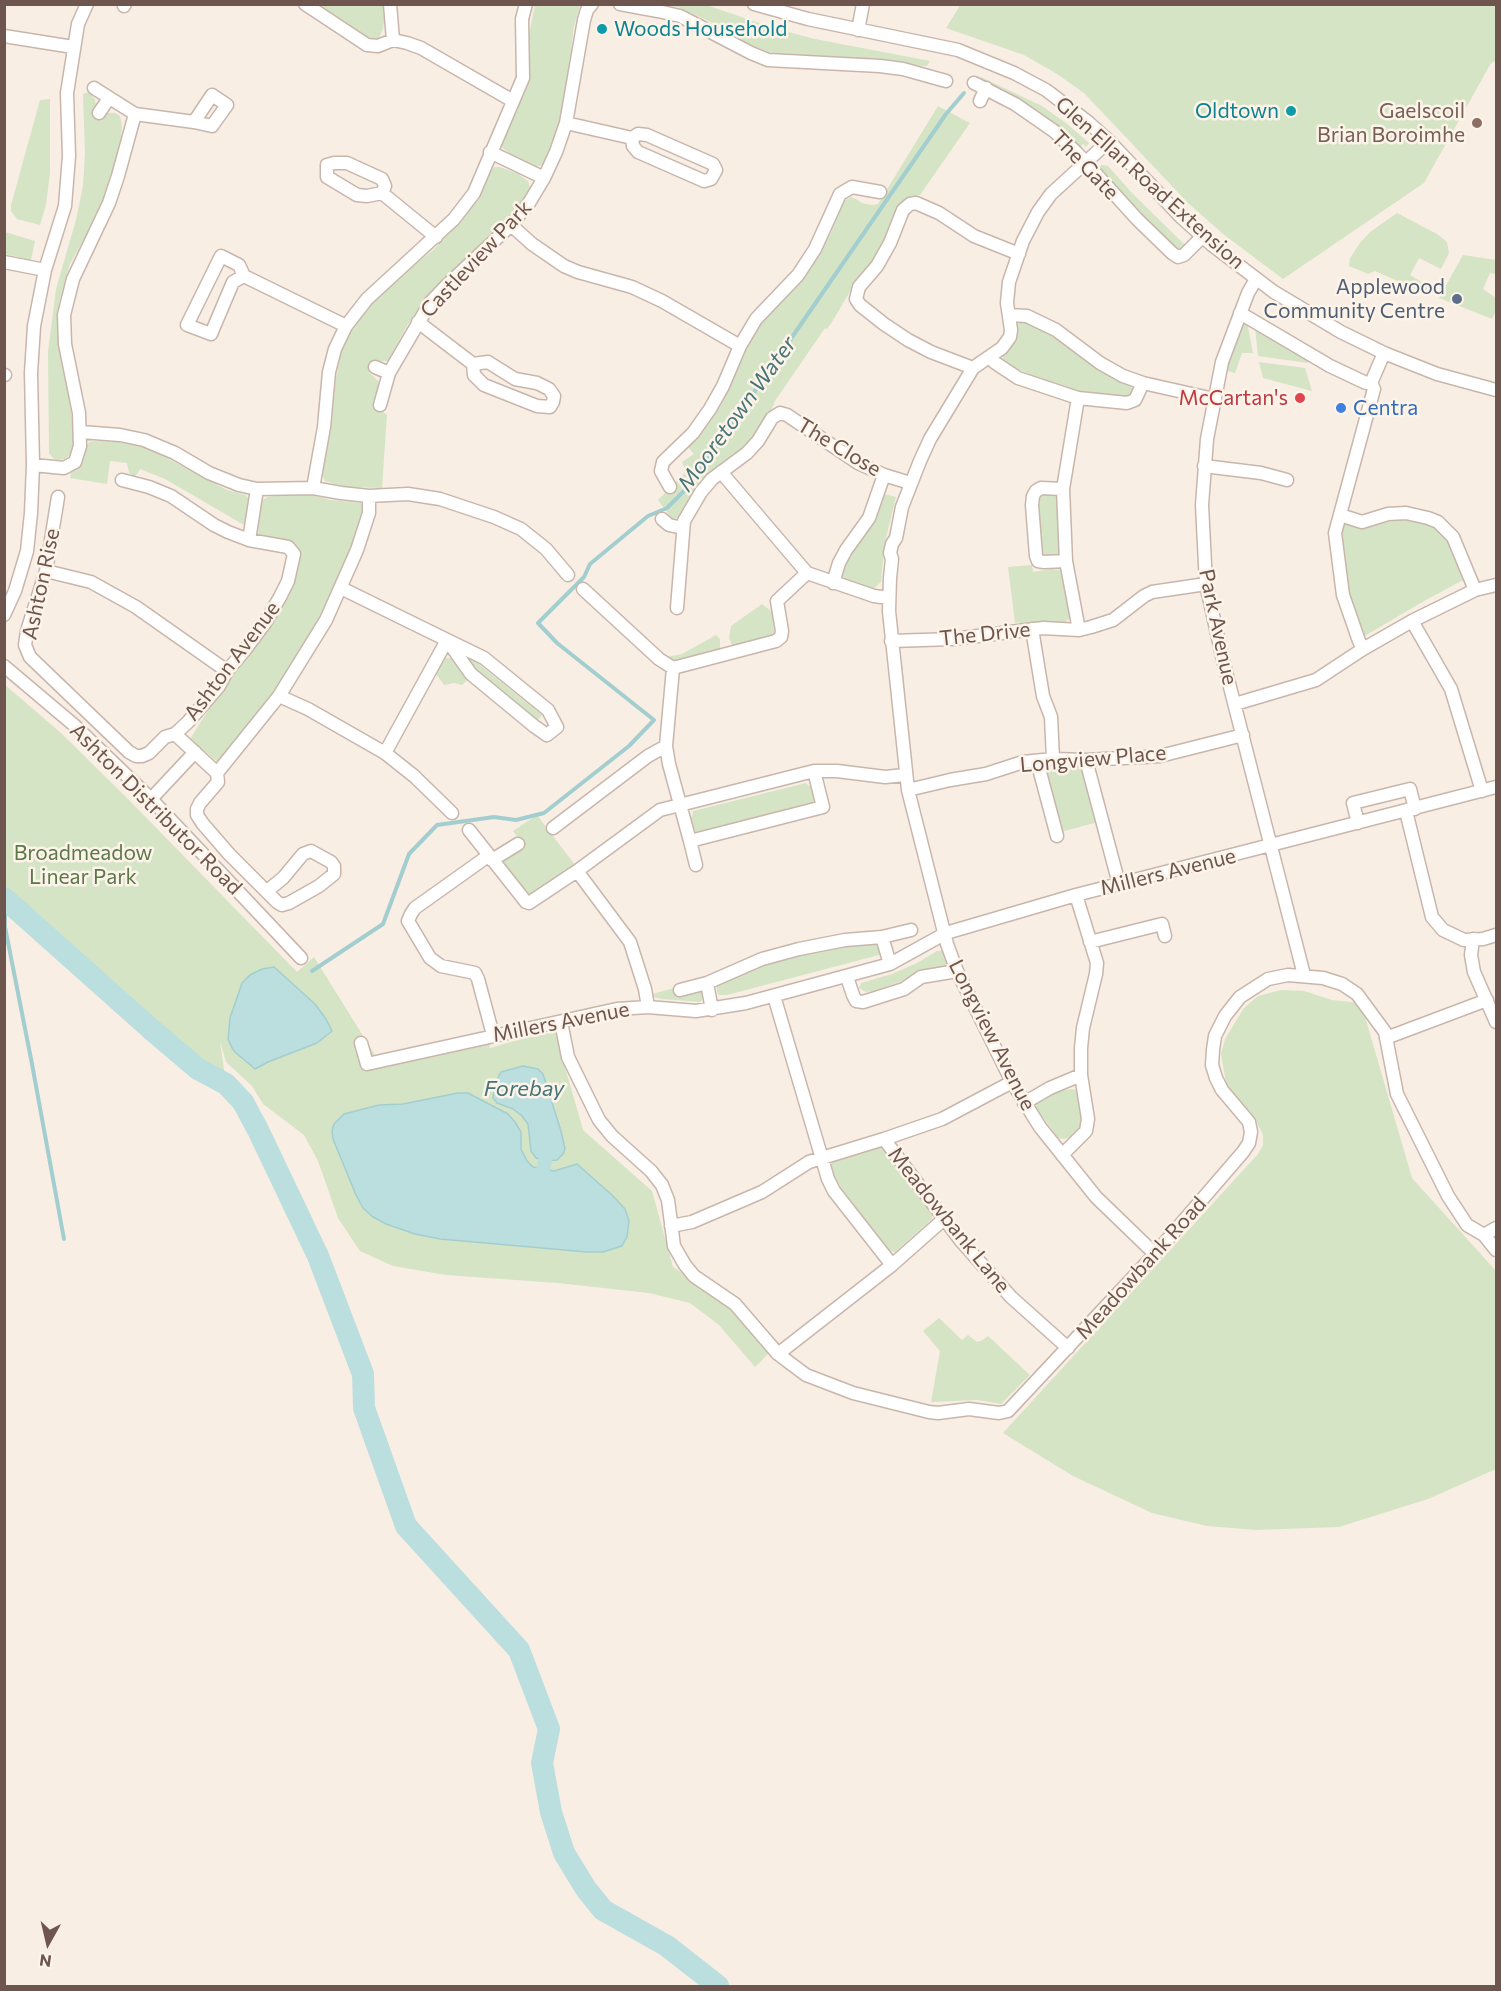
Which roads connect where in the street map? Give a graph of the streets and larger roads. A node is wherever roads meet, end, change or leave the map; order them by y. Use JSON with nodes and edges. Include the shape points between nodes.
{"nodes":[{"id":1,"x":87,"y":4,"type":"edge"},
{"id":2,"x":305,"y":4,"type":"edge"},
{"id":3,"x":390,"y":4,"type":"edge"},
{"id":4,"x":526,"y":4,"type":"edge"},
{"id":5,"x":592,"y":4,"type":"edge"},
{"id":6,"x":620,"y":4,"type":"edge"},
{"id":7,"x":754,"y":4,"type":"edge"},
{"id":8,"x":863,"y":4,"type":"edge"},
{"id":9,"x":858,"y":30,"type":"junction"},
{"id":10,"x":4,"y":36,"type":"edge"},
{"id":11,"x":393,"y":40,"type":"junction"},
{"id":12,"x":73,"y":47,"type":"junction"},
{"id":13,"x":946,"y":81,"type":"dead end"},
{"id":14,"x":974,"y":83,"type":"dead end"},
{"id":15,"x":94,"y":88,"type":"dead end"},
{"id":16,"x":986,"y":88,"type":"junction"},
{"id":17,"x":109,"y":98,"type":"junction"},
{"id":18,"x":513,"y":101,"type":"junction"},
{"id":19,"x":980,"y":101,"type":"dead end"},
{"id":20,"x":99,"y":113,"type":"dead end"},
{"id":21,"x":135,"y":114,"type":"junction"},
{"id":22,"x":194,"y":122,"type":"dead end"},
{"id":23,"x":566,"y":123,"type":"junction"},
{"id":24,"x":632,"y":138,"type":"junction"},
{"id":25,"x":1109,"y":141,"type":"junction"},
{"id":26,"x":490,"y":152,"type":"junction"},
{"id":27,"x":1085,"y":162,"type":"junction"},
{"id":28,"x":544,"y":178,"type":"junction"},
{"id":29,"x":880,"y":192,"type":"dead end"},
{"id":30,"x":382,"y":193,"type":"dead end"},
{"id":31,"x":512,"y":225,"type":"junction"},
{"id":32,"x":436,"y":237,"type":"junction"},
{"id":33,"x":1202,"y":237,"type":"junction"},
{"id":34,"x":1019,"y":254,"type":"junction"},
{"id":35,"x":4,"y":262,"type":"edge"},
{"id":36,"x":45,"y":270,"type":"junction"},
{"id":37,"x":243,"y":276,"type":"junction"},
{"id":38,"x":1256,"y":279,"type":"junction"},
{"id":39,"x":1240,"y":313,"type":"junction"},
{"id":40,"x":1010,"y":315,"type":"junction"},
{"id":41,"x":418,"y":322,"type":"junction"},
{"id":42,"x":346,"y":326,"type":"junction"},
{"id":43,"x":740,"y":346,"type":"junction"},
{"id":44,"x":1384,"y":353,"type":"junction"},
{"id":45,"x":992,"y":357,"type":"junction"},
{"id":46,"x":472,"y":364,"type":"junction"},
{"id":47,"x":375,"y":367,"type":"dead end"},
{"id":48,"x":973,"y":368,"type":"junction"},
{"id":49,"x":389,"y":373,"type":"junction"},
{"id":50,"x":1143,"y":383,"type":"junction"},
{"id":51,"x":1371,"y":383,"type":"junction"},
{"id":52,"x":1497,"y":390,"type":"edge"},
{"id":53,"x":1078,"y":398,"type":"junction"},
{"id":54,"x":1214,"y":399,"type":"junction"},
{"id":55,"x":380,"y":405,"type":"dead end"},
{"id":56,"x":81,"y":432,"type":"junction"},
{"id":57,"x":33,"y":465,"type":"junction"},
{"id":58,"x":1204,"y":466,"type":"junction"},
{"id":59,"x":721,"y":472,"type":"junction"},
{"id":60,"x":884,"y":475,"type":"junction"},
{"id":61,"x":122,"y":480,"type":"dead end"},
{"id":62,"x":1287,"y":480,"type":"dead end"},
{"id":63,"x":910,"y":483,"type":"junction"},
{"id":64,"x":670,"y":487,"type":"dead end"},
{"id":65,"x":313,"y":488,"type":"junction"},
{"id":66,"x":256,"y":489,"type":"junction"},
{"id":67,"x":1064,"y":489,"type":"junction"},
{"id":68,"x":369,"y":496,"type":"junction"},
{"id":69,"x":58,"y":498,"type":"dead end"},
{"id":70,"x":1340,"y":514,"type":"junction"},
{"id":71,"x":662,"y":519,"type":"dead end"},
{"id":72,"x":682,"y":528,"type":"junction"},
{"id":73,"x":249,"y":540,"type":"junction"},
{"id":74,"x":1066,"y":561,"type":"junction"},
{"id":75,"x":46,"y":572,"type":"junction"},
{"id":76,"x":807,"y":573,"type":"junction"},
{"id":77,"x":568,"y":575,"type":"dead end"},
{"id":78,"x":833,"y":583,"type":"junction"},
{"id":79,"x":1206,"y":584,"type":"junction"},
{"id":80,"x":1497,"y":585,"type":"edge"},
{"id":81,"x":341,"y":588,"type":"junction"},
{"id":82,"x":583,"y":588,"type":"dead end"},
{"id":83,"x":1475,"y":590,"type":"junction"},
{"id":84,"x":889,"y":598,"type":"junction"},
{"id":85,"x":677,"y":608,"type":"dead end"},
{"id":86,"x":4,"y":615,"type":"edge"},
{"id":87,"x":1412,"y":621,"type":"junction"},
{"id":88,"x":1032,"y":629,"type":"junction"},
{"id":89,"x":1079,"y":630,"type":"junction"},
{"id":90,"x":447,"y":640,"type":"junction"},
{"id":91,"x":891,"y":641,"type":"junction"},
{"id":92,"x":1363,"y":649,"type":"junction"},
{"id":93,"x":4,"y":666,"type":"edge"},
{"id":94,"x":673,"y":668,"type":"junction"},
{"id":95,"x":227,"y":670,"type":"junction"},
{"id":96,"x":279,"y":696,"type":"junction"},
{"id":97,"x":1235,"y":704,"type":"junction"},
{"id":98,"x":175,"y":734,"type":"junction"},
{"id":99,"x":1244,"y":735,"type":"junction"},
{"id":100,"x":666,"y":746,"type":"junction"},
{"id":101,"x":195,"y":752,"type":"junction"},
{"id":102,"x":385,"y":753,"type":"junction"},
{"id":103,"x":1053,"y":759,"type":"junction"},
{"id":104,"x":1086,"y":760,"type":"junction"},
{"id":105,"x":1037,"y":761,"type":"junction"},
{"id":106,"x":814,"y":771,"type":"junction"},
{"id":107,"x":217,"y":773,"type":"junction"},
{"id":108,"x":905,"y":775,"type":"junction"},
{"id":109,"x":1497,"y":787,"type":"edge"},
{"id":110,"x":908,"y":790,"type":"junction"},
{"id":111,"x":1482,"y":791,"type":"junction"},
{"id":112,"x":151,"y":799,"type":"junction"},
{"id":113,"x":680,"y":805,"type":"junction"},
{"id":114,"x":1411,"y":810,"type":"junction"},
{"id":115,"x":452,"y":813,"type":"dead end"},
{"id":116,"x":1358,"y":824,"type":"junction"},
{"id":117,"x":553,"y":828,"type":"dead end"},
{"id":118,"x":469,"y":830,"type":"dead end"},
{"id":119,"x":1058,"y":836,"type":"dead end"},
{"id":120,"x":690,"y":841,"type":"junction"},
{"id":121,"x":518,"y":844,"type":"dead end"},
{"id":122,"x":1272,"y":846,"type":"junction"},
{"id":123,"x":490,"y":858,"type":"junction"},
{"id":124,"x":696,"y":865,"type":"dead end"},
{"id":125,"x":577,"y":871,"type":"junction"},
{"id":126,"x":1119,"y":884,"type":"junction"},
{"id":127,"x":267,"y":891,"type":"junction"},
{"id":128,"x":1076,"y":895,"type":"junction"},
{"id":129,"x":911,"y":930,"type":"dead end"},
{"id":130,"x":946,"y":933,"type":"junction"},
{"id":131,"x":1497,"y":934,"type":"edge"},
{"id":132,"x":1165,"y":936,"type":"dead end"},
{"id":133,"x":882,"y":937,"type":"junction"},
{"id":134,"x":1473,"y":939,"type":"junction"},
{"id":135,"x":1090,"y":942,"type":"junction"},
{"id":136,"x":301,"y":958,"type":"dead end"},
{"id":137,"x":890,"y":964,"type":"junction"},
{"id":138,"x":957,"y":971,"type":"junction"},
{"id":139,"x":1304,"y":975,"type":"junction"},
{"id":140,"x":848,"y":977,"type":"junction"},
{"id":141,"x":707,"y":983,"type":"junction"},
{"id":142,"x":680,"y":990,"type":"dead end"},
{"id":143,"x":774,"y":996,"type":"junction"},
{"id":144,"x":1486,"y":1000,"type":"junction"},
{"id":145,"x":648,"y":1007,"type":"junction"},
{"id":146,"x":712,"y":1010,"type":"junction"},
{"id":147,"x":561,"y":1022,"type":"junction"},
{"id":148,"x":1497,"y":1022,"type":"edge"},
{"id":149,"x":493,"y":1035,"type":"junction"},
{"id":150,"x":1386,"y":1038,"type":"junction"},
{"id":151,"x":362,"y":1043,"type":"dead end"},
{"id":152,"x":1081,"y":1075,"type":"junction"},
{"id":153,"x":1012,"y":1082,"type":"junction"},
{"id":154,"x":1024,"y":1103,"type":"junction"},
{"id":155,"x":884,"y":1139,"type":"junction"},
{"id":156,"x":1062,"y":1155,"type":"junction"},
{"id":157,"x":822,"y":1158,"type":"junction"},
{"id":158,"x":944,"y":1219,"type":"junction"},
{"id":159,"x":671,"y":1226,"type":"junction"},
{"id":160,"x":1497,"y":1228,"type":"edge"},
{"id":161,"x":1484,"y":1235,"type":"junction"},
{"id":162,"x":1497,"y":1250,"type":"edge"},
{"id":163,"x":1155,"y":1254,"type":"junction"},
{"id":164,"x":892,"y":1265,"type":"junction"},
{"id":165,"x":1068,"y":1348,"type":"junction"},
{"id":166,"x":778,"y":1354,"type":"junction"}],
"edges":[{"from":1,"to":12,"type":"street"},
{"from":2,"to":11,"type":"street","via":[[367,45],[378,46]]},
{"from":3,"to":11,"type":"street"},
{"from":4,"to":18,"type":"street","via":[[522,19],[523,78]]},
{"from":5,"to":23,"type":"street","name":"Castleview Park","via":[[586,9]]},
{"from":6,"to":13,"type":"street","via":[[680,16],[768,60],[880,66]]},
{"from":7,"to":9,"type":"street","name":"Glen Ellan Road Extension"},
{"from":8,"to":9,"type":"street"},
{"from":9,"to":25,"type":"street","name":"Glen Ellan Road Extension","via":[[958,50],[1014,73],[1073,109]]},
{"from":10,"to":12,"type":"street"},
{"from":11,"to":18,"type":"street","via":[[421,48]]},
{"from":12,"to":36,"type":"street","via":[[67,93],[69,156],[65,206]]},
{"from":14,"to":16,"type":"street","name":"The Gate"},
{"from":15,"to":17,"type":"street"},
{"from":16,"to":19,"type":"street"},
{"from":16,"to":27,"type":"street","name":"The Gate","via":[[1054,131]]},
{"from":17,"to":20,"type":"street"},
{"from":17,"to":21,"type":"street"},
{"from":18,"to":26,"type":"street"},
{"from":21,"to":22,"type":"street"},
{"from":21,"to":56,"type":"street","via":[[109,203],[73,279],[64,315],[65,344]]},
{"from":23,"to":24,"type":"street"},
{"from":23,"to":28,"type":"street","name":"Castleview Park"},
{"from":24,"to":24,"type":"street","via":[[647,135],[713,164],[716,170],[711,179],[704,181],[638,153]]},
{"from":25,"to":27,"type":"street"},
{"from":25,"to":33,"type":"street","name":"Glen Ellan Road Extension"},
{"from":26,"to":28,"type":"street","name":"Castleview Park"},
{"from":26,"to":32,"type":"street","via":[[474,193]]},
{"from":27,"to":33,"type":"street","name":"The Gate","via":[[1178,257]]},
{"from":27,"to":34,"type":"street","via":[[1051,194],[1029,228]]},
{"from":28,"to":31,"type":"street","name":"Castleview Park"},
{"from":29,"to":43,"type":"street","via":[[852,187],[840,194],[798,275],[756,319]]},
{"from":30,"to":32,"type":"street"},
{"from":31,"to":41,"type":"street","name":"Castleview Park","via":[[445,287]]},
{"from":31,"to":43,"type":"street","via":[[564,266],[632,287]]},
{"from":32,"to":42,"type":"street","via":[[367,299]]},
{"from":33,"to":38,"type":"street","name":"Glen Ellan Road Extension"},
{"from":34,"to":40,"type":"street","via":[[1007,293]]},
{"from":34,"to":48,"type":"street","via":[[974,236],[925,205],[910,204],[903,210],[877,266],[858,287],[856,299],[884,324],[931,352]]},
{"from":35,"to":36,"type":"street"},
{"from":36,"to":57,"type":"street","via":[[34,326],[31,373]]},
{"from":37,"to":37,"type":"street","via":[[239,265],[221,256],[187,325],[211,334],[233,282]]},
{"from":37,"to":42,"type":"street"},
{"from":38,"to":39,"type":"street","name":"Park Avenue"},
{"from":38,"to":44,"type":"street","name":"Glen Ellan Road Extension","via":[[1318,319]]},
{"from":39,"to":51,"type":"street","via":[[1304,352]]},
{"from":39,"to":54,"type":"street","name":"Park Avenue","via":[[1222,362]]},
{"from":40,"to":45,"type":"street","via":[[1010,337]]},
{"from":40,"to":50,"type":"street","via":[[1035,319],[1100,363]]},
{"from":41,"to":46,"type":"street"},
{"from":41,"to":49,"type":"street","name":"Castleview Park"},
{"from":42,"to":65,"type":"street","via":[[329,372]]},
{"from":43,"to":64,"type":"street","via":[[710,409],[693,433],[663,462],[661,471]]},
{"from":44,"to":51,"type":"street"},
{"from":44,"to":52,"type":"street","name":"Glen Ellan Road Extension","via":[[1437,374]]},
{"from":45,"to":48,"type":"street"},
{"from":45,"to":53,"type":"street","via":[[1018,378]]},
{"from":46,"to":46,"type":"street","via":[[488,362],[515,379],[537,383],[549,389],[553,402],[550,407],[537,406],[484,385],[474,375]]},
{"from":47,"to":49,"type":"street"},
{"from":48,"to":63,"type":"street","via":[[930,440]]},
{"from":49,"to":55,"type":"street","name":"Castleview Park"},
{"from":50,"to":53,"type":"street","via":[[1135,400],[1127,403]]},
{"from":50,"to":54,"type":"street"},
{"from":51,"to":70,"type":"street","via":[[1374,389]]},
{"from":53,"to":67,"type":"street"},
{"from":54,"to":58,"type":"street","name":"Park Avenue"},
{"from":56,"to":57,"type":"street","via":[[75,462],[64,468]]},
{"from":56,"to":66,"type":"street","via":[[144,440],[209,473]]},
{"from":57,"to":86,"type":"street","via":[[27,551]]},
{"from":58,"to":62,"type":"street"},
{"from":58,"to":79,"type":"street","name":"Park Avenue","via":[[1202,529]]},
{"from":59,"to":60,"type":"street","name":"The Close","via":[[747,453],[780,413],[858,463]]},
{"from":59,"to":72,"type":"street","name":"The Close","via":[[701,492]]},
{"from":59,"to":76,"type":"street"},
{"from":60,"to":63,"type":"street","name":"The Close"},
{"from":60,"to":78,"type":"street","via":[[876,504],[862,531],[846,550]]},
{"from":61,"to":73,"type":"street","via":[[171,496],[214,525]]},
{"from":63,"to":84,"type":"street","via":[[890,553]]},
{"from":65,"to":66,"type":"street"},
{"from":65,"to":68,"type":"street"},
{"from":66,"to":73,"type":"street"},
{"from":67,"to":74,"type":"street"},
{"from":67,"to":74,"type":"street","via":[[1041,488],[1036,491],[1032,505],[1038,561]]},
{"from":68,"to":77,"type":"street","via":[[408,494],[440,499],[494,517],[534,539]]},
{"from":68,"to":81,"type":"street","via":[[369,513]]},
{"from":69,"to":75,"type":"street","name":"Ashton Rise"},
{"from":70,"to":83,"type":"street","via":[[1362,522],[1406,513],[1438,522],[1453,537]]},
{"from":70,"to":92,"type":"street","via":[[1335,532],[1343,595]]},
{"from":71,"to":72,"type":"street"},
{"from":72,"to":85,"type":"street","name":"The Close"},
{"from":73,"to":95,"type":"street","name":"Ashton Avenue","via":[[288,547],[294,560],[288,581],[265,623]]},
{"from":74,"to":89,"type":"street"},
{"from":75,"to":95,"type":"street","via":[[91,582],[136,606]]},
{"from":75,"to":98,"type":"street","name":"Ashton Rise","via":[[27,631],[25,645],[30,657],[136,756],[149,753],[165,737]]},
{"from":76,"to":78,"type":"street"},
{"from":76,"to":94,"type":"street","via":[[777,601],[782,631],[776,641]]},
{"from":78,"to":84,"type":"street"},
{"from":79,"to":89,"type":"street","name":"The Drive","via":[[1152,592],[1113,620]]},
{"from":79,"to":97,"type":"street","name":"Park Avenue"},
{"from":80,"to":83,"type":"street"},
{"from":81,"to":90,"type":"street"},
{"from":81,"to":96,"type":"street"},
{"from":82,"to":94,"type":"street"},
{"from":83,"to":87,"type":"street"},
{"from":84,"to":91,"type":"street"},
{"from":87,"to":92,"type":"street"},
{"from":87,"to":111,"type":"street","via":[[1451,689]]},
{"from":88,"to":89,"type":"street","name":"The Drive"},
{"from":88,"to":91,"type":"street","name":"The Drive","via":[[953,639]]},
{"from":88,"to":103,"type":"street","via":[[1043,696],[1052,717]]},
{"from":90,"to":90,"type":"street","via":[[484,658],[548,710],[557,726],[547,735],[534,726],[471,674]]},
{"from":90,"to":102,"type":"street"},
{"from":91,"to":108,"type":"street","name":"Longview Avenue"},
{"from":92,"to":97,"type":"street","via":[[1316,680]]},
{"from":93,"to":112,"type":"street","name":"Ashton Distributor Road","via":[[74,725]]},
{"from":94,"to":100,"type":"street"},
{"from":95,"to":98,"type":"street","name":"Ashton Avenue","via":[[202,707]]},
{"from":96,"to":102,"type":"street"},
{"from":96,"to":107,"type":"street"},
{"from":97,"to":99,"type":"street","name":"Park Avenue"},
{"from":98,"to":101,"type":"street","name":"Ashton Avenue"},
{"from":99,"to":104,"type":"street","name":"Longview Place","via":[[1160,756]]},
{"from":99,"to":122,"type":"street","name":"Park Avenue"},
{"from":100,"to":113,"type":"street"},
{"from":100,"to":117,"type":"street"},
{"from":101,"to":107,"type":"street","name":"Ashton Avenue"},
{"from":101,"to":112,"type":"street","name":"Ashton Avenue"},
{"from":102,"to":115,"type":"street"},
{"from":103,"to":104,"type":"street","name":"Longview Place"},
{"from":103,"to":105,"type":"street","name":"Longview Place"},
{"from":104,"to":126,"type":"street"},
{"from":105,"to":110,"type":"street","name":"Longview Place"},
{"from":105,"to":119,"type":"street"},
{"from":106,"to":108,"type":"street"},
{"from":106,"to":113,"type":"street"},
{"from":106,"to":120,"type":"street","via":[[823,807]]},
{"from":107,"to":127,"type":"street","via":[[218,782],[200,803],[197,815]]},
{"from":108,"to":110,"type":"street","name":"Longview Avenue"},
{"from":109,"to":111,"type":"street","name":"Millers Avenue"},
{"from":110,"to":130,"type":"street","name":"Longview Avenue"},
{"from":111,"to":114,"type":"street","name":"Millers Avenue"},
{"from":112,"to":136,"type":"street","name":"Ashton Distributor Road"},
{"from":113,"to":120,"type":"street"},
{"from":113,"to":125,"type":"street","via":[[660,810]]},
{"from":114,"to":116,"type":"street","name":"Millers Avenue"},
{"from":114,"to":116,"type":"street","via":[[1410,789],[1353,803]]},
{"from":114,"to":134,"type":"street","via":[[1432,917],[1443,930],[1464,940]]},
{"from":116,"to":122,"type":"street","name":"Millers Avenue"},
{"from":118,"to":123,"type":"street"},
{"from":120,"to":124,"type":"street"},
{"from":121,"to":123,"type":"street"},
{"from":122,"to":126,"type":"street","name":"Millers Avenue"},
{"from":122,"to":139,"type":"street","name":"Park Avenue"},
{"from":123,"to":125,"type":"street","via":[[529,903]]},
{"from":123,"to":149,"type":"street","via":[[415,908],[408,921],[430,958],[441,966],[475,973]]},
{"from":125,"to":145,"type":"street","via":[[630,942]]},
{"from":126,"to":128,"type":"street","name":"Millers Avenue"},
{"from":127,"to":127,"type":"street","via":[[310,851],[334,866],[329,879],[289,903],[282,905]]},
{"from":128,"to":130,"type":"street","name":"Millers Avenue"},
{"from":128,"to":135,"type":"street"},
{"from":129,"to":133,"type":"street"},
{"from":130,"to":137,"type":"street","name":"Millers Avenue"},
{"from":130,"to":138,"type":"street","name":"Longview Avenue"},
{"from":131,"to":134,"type":"street"},
{"from":132,"to":135,"type":"street","via":[[1162,924]]},
{"from":133,"to":137,"type":"street"},
{"from":133,"to":141,"type":"street","via":[[799,949],[762,959]]},
{"from":134,"to":144,"type":"street","via":[[1474,972]]},
{"from":135,"to":152,"type":"street","via":[[1097,963],[1083,1028]]},
{"from":137,"to":140,"type":"street","name":"Millers Avenue"},
{"from":138,"to":140,"type":"street","via":[[921,977],[904,989],[863,1002],[856,1001]]},
{"from":138,"to":153,"type":"street","name":"Longview Avenue"},
{"from":139,"to":150,"type":"street","name":"Meadowbank Road","via":[[1342,984],[1357,994]]},
{"from":139,"to":163,"type":"street","name":"Meadowbank Road","via":[[1268,979],[1240,997],[1225,1016],[1215,1036],[1212,1065],[1222,1090],[1249,1122],[1249,1143]]},
{"from":140,"to":143,"type":"street","name":"Millers Avenue"},
{"from":141,"to":142,"type":"street"},
{"from":141,"to":146,"type":"street"},
{"from":143,"to":146,"type":"street","name":"Millers Avenue"},
{"from":143,"to":157,"type":"street"},
{"from":144,"to":148,"type":"street"},
{"from":144,"to":150,"type":"street"},
{"from":145,"to":146,"type":"street","name":"Millers Avenue"},
{"from":145,"to":147,"type":"street","name":"Millers Avenue"},
{"from":147,"to":149,"type":"street","name":"Millers Avenue"},
{"from":147,"to":159,"type":"street","name":"Meadowbank Road","via":[[568,1057],[599,1120],[662,1185]]},
{"from":149,"to":151,"type":"street","name":"Millers Avenue","via":[[367,1064]]},
{"from":150,"to":161,"type":"street","via":[[1397,1094],[1448,1196],[1467,1225]]},
{"from":152,"to":154,"type":"street"},
{"from":152,"to":156,"type":"street","via":[[1088,1119],[1086,1131]]},
{"from":153,"to":154,"type":"street","name":"Longview Avenue"},
{"from":153,"to":155,"type":"street","via":[[942,1119]]},
{"from":154,"to":156,"type":"street","name":"Longview Avenue"},
{"from":155,"to":157,"type":"street"},
{"from":155,"to":158,"type":"street","name":"Meadowbank Lane"},
{"from":156,"to":163,"type":"street","name":"Longview Avenue","via":[[1096,1197]]},
{"from":157,"to":159,"type":"street","via":[[762,1192],[692,1222]]},
{"from":157,"to":164,"type":"street","via":[[834,1191]]},
{"from":158,"to":164,"type":"street"},
{"from":158,"to":165,"type":"street","name":"Meadowbank Lane","via":[[1011,1297]]},
{"from":159,"to":166,"type":"street","name":"Meadowbank Road","via":[[674,1246],[694,1276],[735,1304]]},
{"from":160,"to":161,"type":"street"},
{"from":161,"to":162,"type":"street"},
{"from":163,"to":165,"type":"street","name":"Meadowbank Road"},
{"from":164,"to":166,"type":"street"},
{"from":165,"to":166,"type":"street","name":"Meadowbank Road","via":[[1008,1411],[999,1413],[969,1409],[929,1412],[875,1399],[806,1375]]}]}
